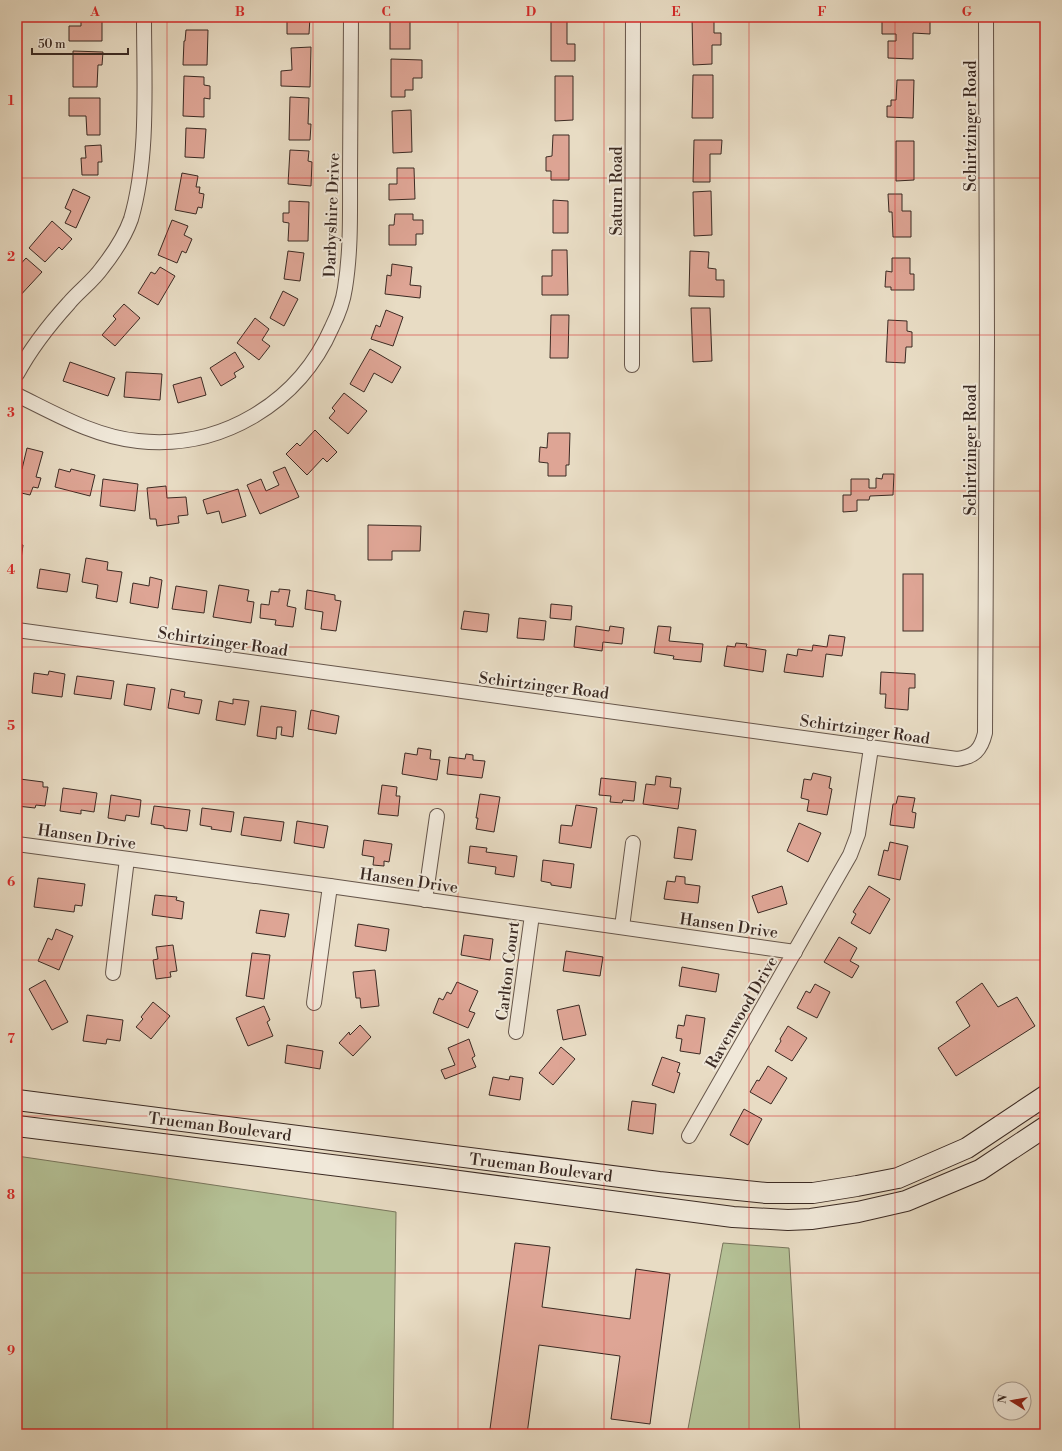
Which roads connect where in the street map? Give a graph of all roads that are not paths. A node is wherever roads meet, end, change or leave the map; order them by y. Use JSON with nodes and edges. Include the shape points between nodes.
{"nodes":[{"id":1,"x":144,"y":17,"type":"edge"},
{"id":2,"x":351,"y":17,"type":"edge"},
{"id":3,"x":633,"y":17,"type":"edge"},
{"id":4,"x":986,"y":17,"type":"edge"},
{"id":5,"x":632,"y":364,"type":"dead end"},
{"id":6,"x":17,"y":374,"type":"edge"},
{"id":7,"x":17,"y":395,"type":"edge"},
{"id":8,"x":17,"y":630,"type":"edge"},
{"id":9,"x":872,"y":748,"type":"junction"},
{"id":10,"x":437,"y":816,"type":"dead end"},
{"id":11,"x":634,"y":843,"type":"dead end"},
{"id":12,"x":17,"y":844,"type":"edge"},
{"id":13,"x":127,"y":859,"type":"junction"},
{"id":14,"x":330,"y":886,"type":"junction"},
{"id":15,"x":425,"y":900,"type":"junction"},
{"id":16,"x":532,"y":915,"type":"junction"},
{"id":17,"x":622,"y":927,"type":"junction"},
{"id":18,"x":795,"y":952,"type":"junction"},
{"id":19,"x":113,"y":973,"type":"dead end"},
{"id":20,"x":314,"y":1003,"type":"dead end"},
{"id":21,"x":516,"y":1032,"type":"dead end"},
{"id":22,"x":1045,"y":1096,"type":"edge"},
{"id":23,"x":17,"y":1100,"type":"edge"},
{"id":24,"x":17,"y":1126,"type":"edge"},
{"id":25,"x":1045,"y":1127,"type":"edge"},
{"id":26,"x":689,"y":1136,"type":"dead end"}],
"edges":[{"from":1,"to":6,"type":"street","via":[[144,137],[136,199],[130,220],[123,237],[102,269],[38,339]]},
{"from":2,"to":7,"type":"street","name":"Darbyshire Drive","via":[[350,237],[345,289],[339,313],[327,339],[299,380],[278,399],[237,426],[211,435],[165,442],[139,442],[109,436],[88,429]]},
{"from":3,"to":5,"type":"street","name":"Saturn Road"},
{"from":4,"to":9,"type":"street","name":"Schirtzinger Road","via":[[985,733],[975,752],[957,759]]},
{"from":8,"to":9,"type":"street","name":"Schirtzinger Road"},
{"from":9,"to":18,"type":"street","name":"Ravenwood Drive","via":[[858,834],[841,873]]},
{"from":10,"to":15,"type":"street"},
{"from":11,"to":17,"type":"street"},
{"from":12,"to":13,"type":"street","name":"Hansen Drive"},
{"from":13,"to":14,"type":"street","name":"Hansen Drive"},
{"from":13,"to":19,"type":"street"},
{"from":14,"to":15,"type":"street","name":"Hansen Drive"},
{"from":14,"to":20,"type":"street"},
{"from":15,"to":16,"type":"street","name":"Hansen Drive"},
{"from":16,"to":17,"type":"street","name":"Hansen Drive"},
{"from":16,"to":21,"type":"street","name":"Carlton Court"},
{"from":17,"to":18,"type":"street","name":"Hansen Drive"},
{"from":18,"to":26,"type":"street","name":"Ravenwood Drive"},
{"from":22,"to":23,"type":"main road","name":"Trueman Boulevard","via":[[967,1148],[898,1178],[813,1193],[766,1193],[666,1183]]},
{"from":24,"to":25,"type":"main road","name":"Trueman Boulevard","via":[[733,1217],[788,1220],[858,1212],[906,1201],[980,1170]]}]}
